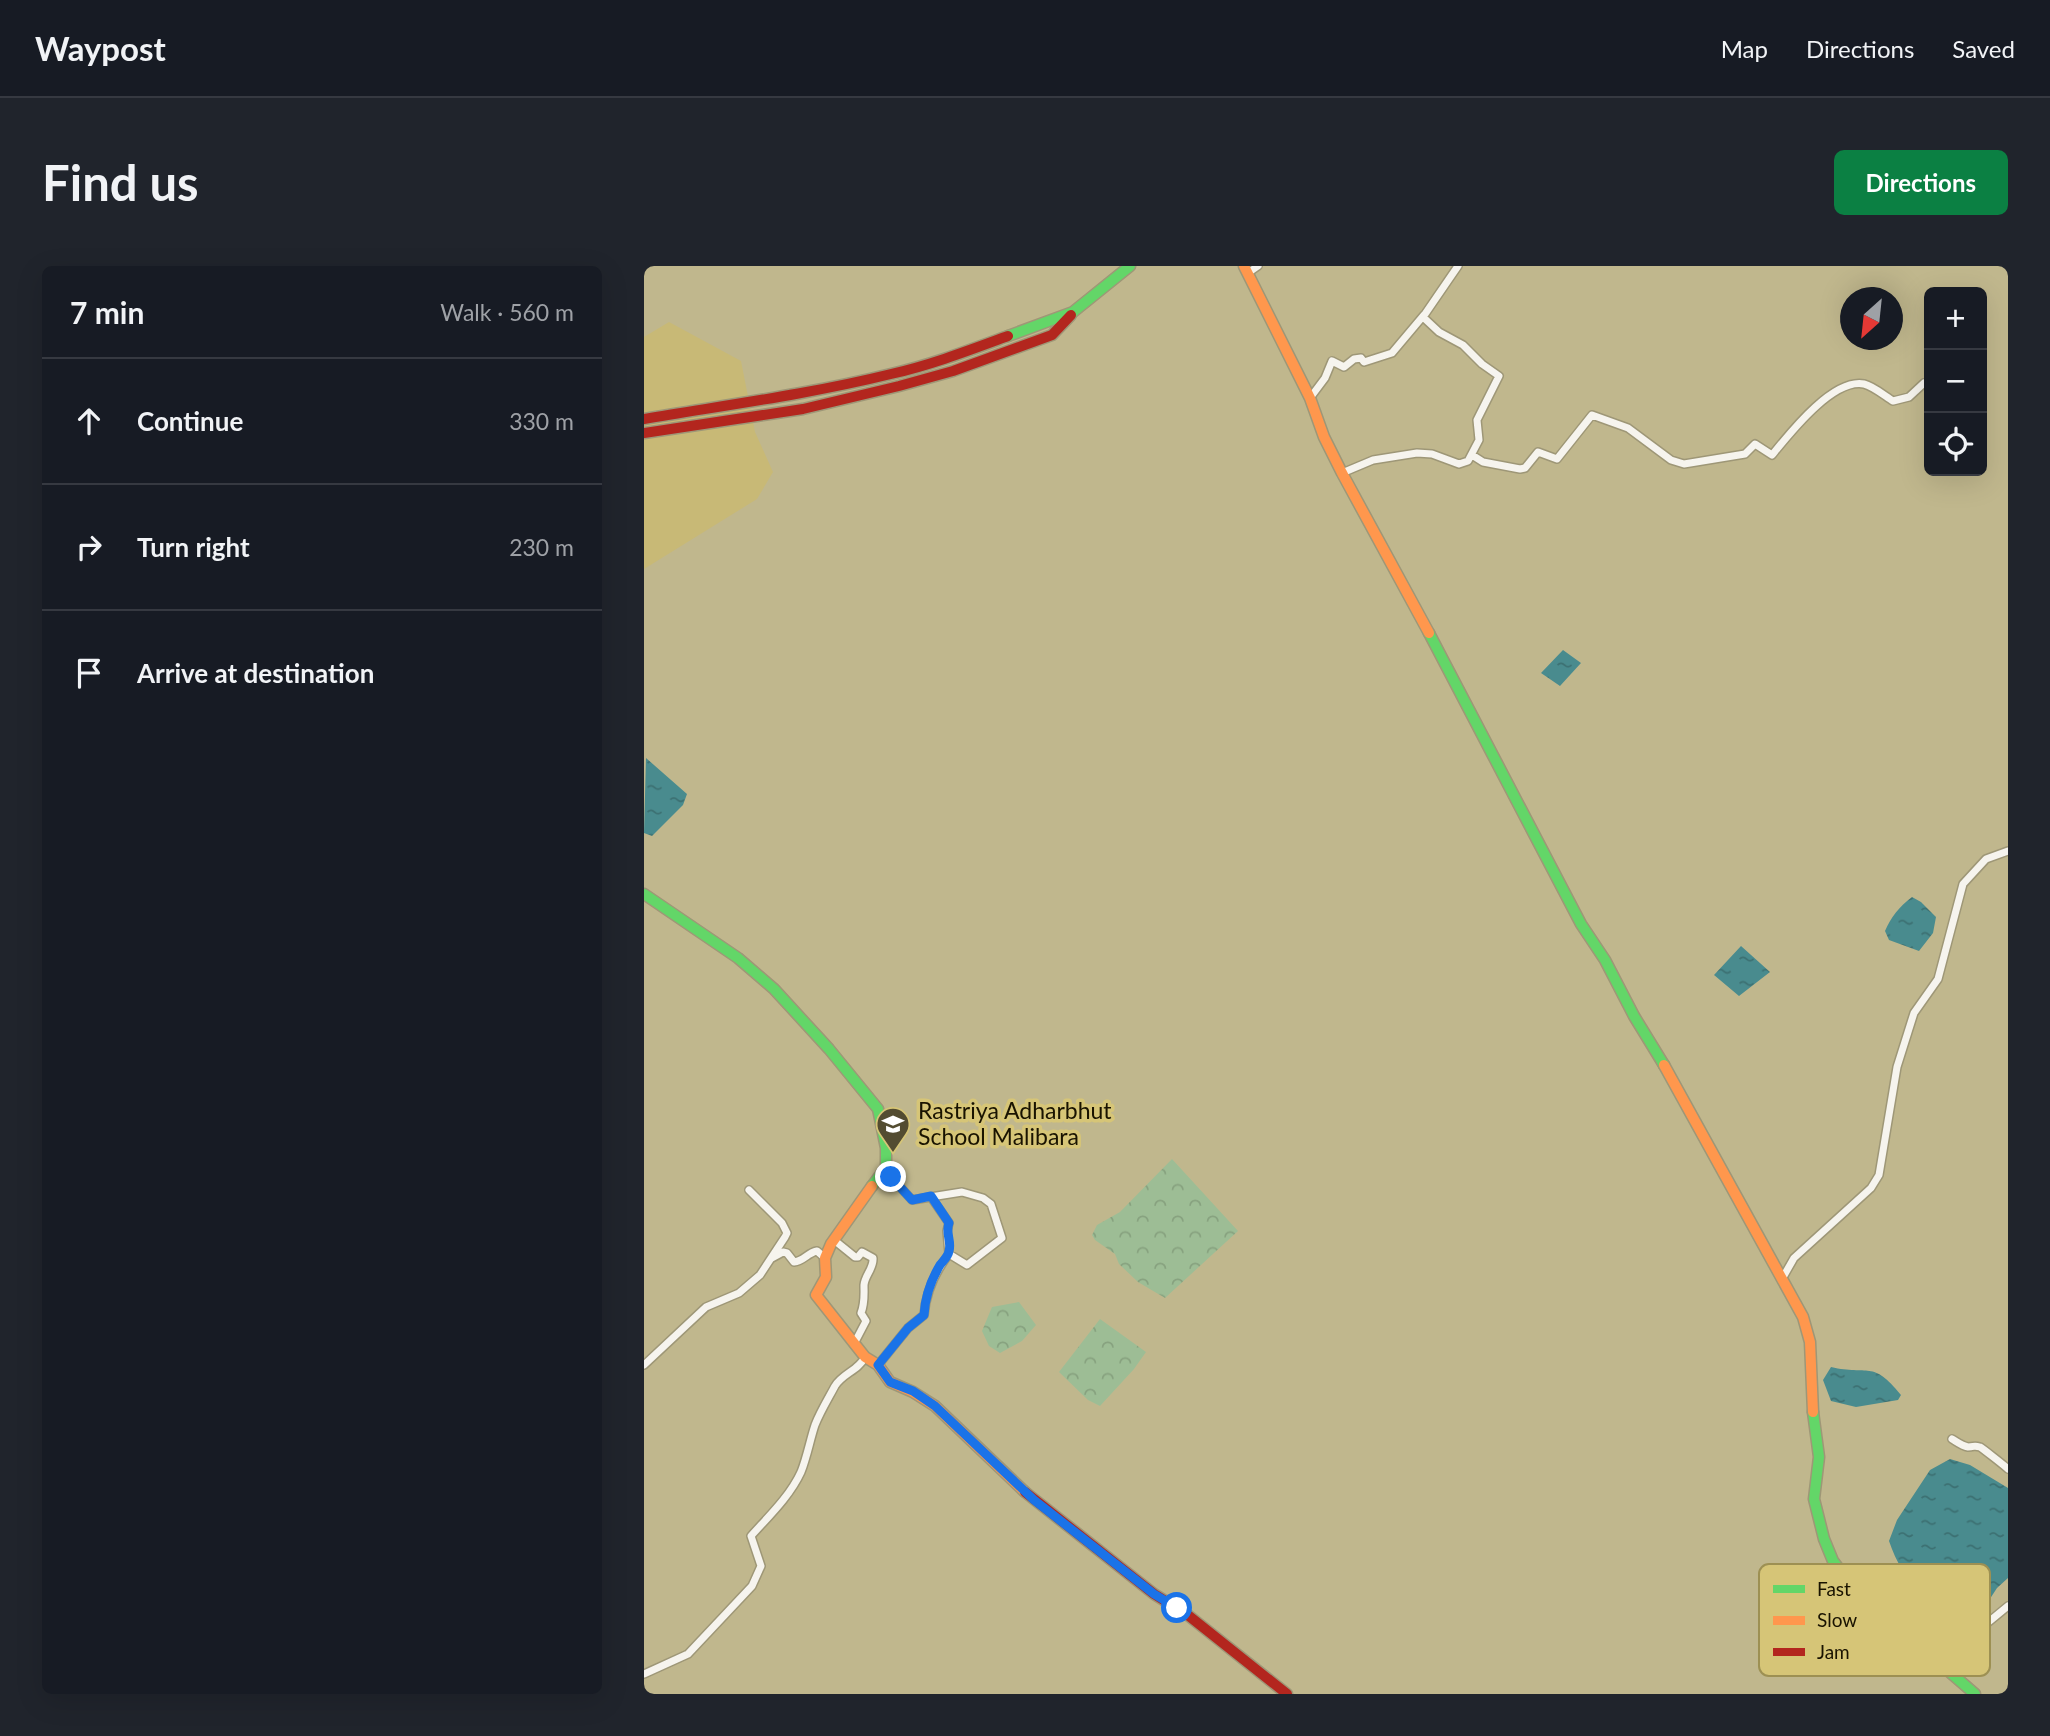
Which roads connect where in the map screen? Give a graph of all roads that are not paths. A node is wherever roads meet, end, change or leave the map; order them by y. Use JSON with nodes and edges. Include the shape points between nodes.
{"nodes":[{"id":1,"x":1130,"y":266,"type":"edge"},
{"id":2,"x":1258,"y":266,"type":"edge"},
{"id":3,"x":1458,"y":266,"type":"edge"},
{"id":4,"x":1246,"y":270,"type":"edge"},
{"id":5,"x":1073,"y":312,"type":"junction"},
{"id":6,"x":1424,"y":314,"type":"junction"},
{"id":7,"x":950,"y":357,"type":"junction"},
{"id":8,"x":953,"y":371,"type":"junction"},
{"id":9,"x":1924,"y":383,"type":"dead end"},
{"id":10,"x":1310,"y":398,"type":"junction"},
{"id":11,"x":706,"y":409,"type":"junction"},
{"id":12,"x":644,"y":419,"type":"edge"},
{"id":13,"x":708,"y":422,"type":"junction"},
{"id":14,"x":644,"y":433,"type":"edge"},
{"id":15,"x":1472,"y":455,"type":"junction"},
{"id":16,"x":1342,"y":473,"type":"junction"},
{"id":17,"x":2008,"y":851,"type":"edge"},
{"id":18,"x":644,"y":894,"type":"edge"},
{"id":19,"x":886,"y":1167,"type":"junction"},
{"id":20,"x":749,"y":1189,"type":"dead end"},
{"id":21,"x":931,"y":1196,"type":"junction"},
{"id":22,"x":834,"y":1240,"type":"junction"},
{"id":23,"x":949,"y":1254,"type":"junction"},
{"id":24,"x":825,"y":1258,"type":"junction"},
{"id":25,"x":768,"y":1261,"type":"junction"},
{"id":26,"x":1782,"y":1279,"type":"junction"},
{"id":27,"x":855,"y":1342,"type":"junction"},
{"id":28,"x":865,"y":1357,"type":"junction"},
{"id":29,"x":644,"y":1364,"type":"edge"},
{"id":30,"x":878,"y":1365,"type":"junction"},
{"id":31,"x":1951,"y":1440,"type":"dead end"},
{"id":32,"x":2008,"y":1469,"type":"edge"},
{"id":33,"x":1835,"y":1564,"type":"edge"},
{"id":34,"x":2008,"y":1606,"type":"edge"},
{"id":35,"x":1990,"y":1621,"type":"edge"},
{"id":36,"x":644,"y":1674,"type":"edge"},
{"id":37,"x":1954,"y":1676,"type":"edge"},
{"id":38,"x":1287,"y":1694,"type":"edge"},
{"id":39,"x":1975,"y":1694,"type":"edge"}],
"edges":[{"from":1,"to":5,"type":"main road"},
{"from":2,"to":4,"type":"street"},
{"from":3,"to":6,"type":"street"},
{"from":4,"to":10,"type":"main road"},
{"from":5,"to":7,"type":"main road"},
{"from":5,"to":8,"type":"main road","via":[[1052,335]]},
{"from":6,"to":10,"type":"street","via":[[1392,353],[1364,362],[1354,359],[1344,367],[1332,361]]},
{"from":6,"to":15,"type":"street","via":[[1439,331],[1499,376],[1478,420],[1479,440]]},
{"from":7,"to":8,"type":"main road"},
{"from":7,"to":11,"type":"main road","via":[[814,391]]},
{"from":8,"to":13,"type":"main road","via":[[803,409]]},
{"from":9,"to":15,"type":"street","via":[[1909,397],[1893,401],[1865,384],[1844,386],[1794,429],[1772,455],[1755,444],[1745,454],[1684,464],[1671,460],[1628,428],[1592,415],[1557,459],[1538,452],[1520,469],[1483,462]]},
{"from":10,"to":16,"type":"main road"},
{"from":11,"to":12,"type":"main road"},
{"from":11,"to":13,"type":"main road"},
{"from":13,"to":14,"type":"main road"},
{"from":15,"to":16,"type":"street","via":[[1459,464],[1432,454],[1400,455]]},
{"from":16,"to":26,"type":"main road","via":[[1592,943]]},
{"from":17,"to":26,"type":"street","via":[[1986,859],[1963,884],[1938,979],[1914,1013],[1897,1067],[1879,1175],[1871,1188],[1794,1258]]},
{"from":18,"to":19,"type":"main road","via":[[738,958],[774,989],[829,1049],[878,1109]]},
{"from":19,"to":21,"type":"street","via":[[912,1200]]},
{"from":19,"to":22,"type":"main road"},
{"from":20,"to":25,"type":"street","via":[[787,1233]]},
{"from":21,"to":23,"type":"street","via":[[949,1223]]},
{"from":21,"to":23,"type":"street","via":[[962,1192],[983,1198],[991,1204],[998,1223],[1002,1238],[967,1265]]},
{"from":22,"to":24,"type":"main road"},
{"from":22,"to":27,"type":"street","via":[[855,1257],[862,1252],[874,1262],[864,1284],[861,1312],[866,1321]]},
{"from":23,"to":30,"type":"street","via":[[929,1288],[924,1315]]},
{"from":24,"to":25,"type":"street","via":[[817,1251],[808,1252],[794,1262],[783,1252]]},
{"from":24,"to":27,"type":"main road","via":[[825,1277],[816,1295]]},
{"from":25,"to":29,"type":"street","via":[[746,1289],[706,1307]]},
{"from":26,"to":33,"type":"main road","via":[[1803,1317],[1810,1342],[1819,1457],[1814,1499]]},
{"from":27,"to":28,"type":"main road"},
{"from":28,"to":30,"type":"main road"},
{"from":28,"to":36,"type":"street","via":[[835,1386],[815,1427],[801,1472],[751,1536],[761,1566],[752,1586],[688,1654]]},
{"from":30,"to":38,"type":"main road","via":[[890,1382],[935,1406],[1034,1500]]},
{"from":31,"to":32,"type":"street","via":[[1985,1449]]},
{"from":34,"to":35,"type":"street"},
{"from":37,"to":39,"type":"main road"}]}
